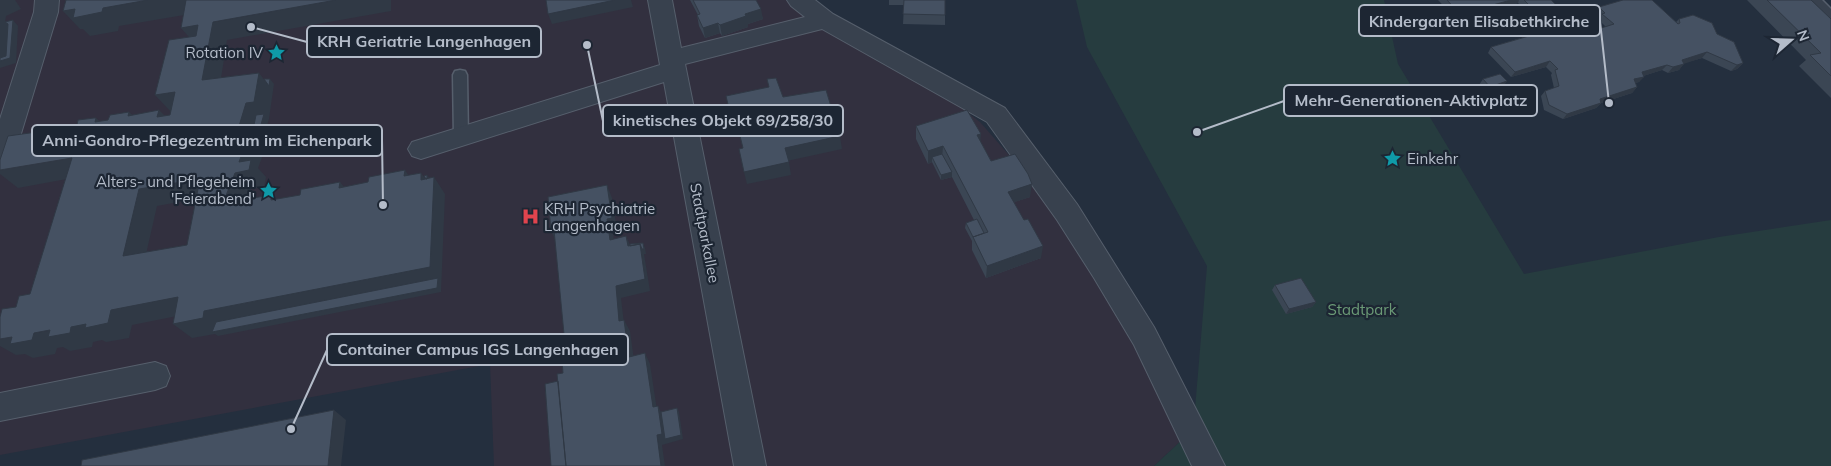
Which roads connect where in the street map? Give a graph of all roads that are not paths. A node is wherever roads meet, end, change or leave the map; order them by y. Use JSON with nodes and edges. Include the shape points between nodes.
{"nodes":[{"id":1,"x":47,"y":0,"type":"edge"},
{"id":2,"x":660,"y":0,"type":"edge"},
{"id":3,"x":799,"y":0,"type":"edge"},
{"id":4,"x":1814,"y":0,"type":"edge"},
{"id":5,"x":1831,"y":17,"type":"edge"},
{"id":6,"x":825,"y":20,"type":"junction"},
{"id":7,"x":672,"y":65,"type":"junction"},
{"id":8,"x":460,"y":75,"type":"dead end"},
{"id":9,"x":461,"y":138,"type":"junction"},
{"id":10,"x":421,"y":149,"type":"dead end"},
{"id":11,"x":0,"y":160,"type":"edge"},
{"id":12,"x":155,"y":376,"type":"dead end"},
{"id":13,"x":0,"y":407,"type":"edge"},
{"id":14,"x":750,"y":466,"type":"edge"},
{"id":15,"x":1209,"y":466,"type":"edge"}],
"edges":[{"from":1,"to":11,"type":"street"},
{"from":2,"to":7,"type":"street","name":"Stadtparkallee"},
{"from":3,"to":6,"type":"street"},
{"from":4,"to":5,"type":"lane"},
{"from":6,"to":7,"type":"street"},
{"from":6,"to":15,"type":"street","via":[[996,115],[1067,212],[1139,328]]},
{"from":7,"to":9,"type":"street"},
{"from":7,"to":14,"type":"street","name":"Stadtparkallee"},
{"from":8,"to":9,"type":"lane"},
{"from":9,"to":10,"type":"street"},
{"from":12,"to":13,"type":"street"}]}
